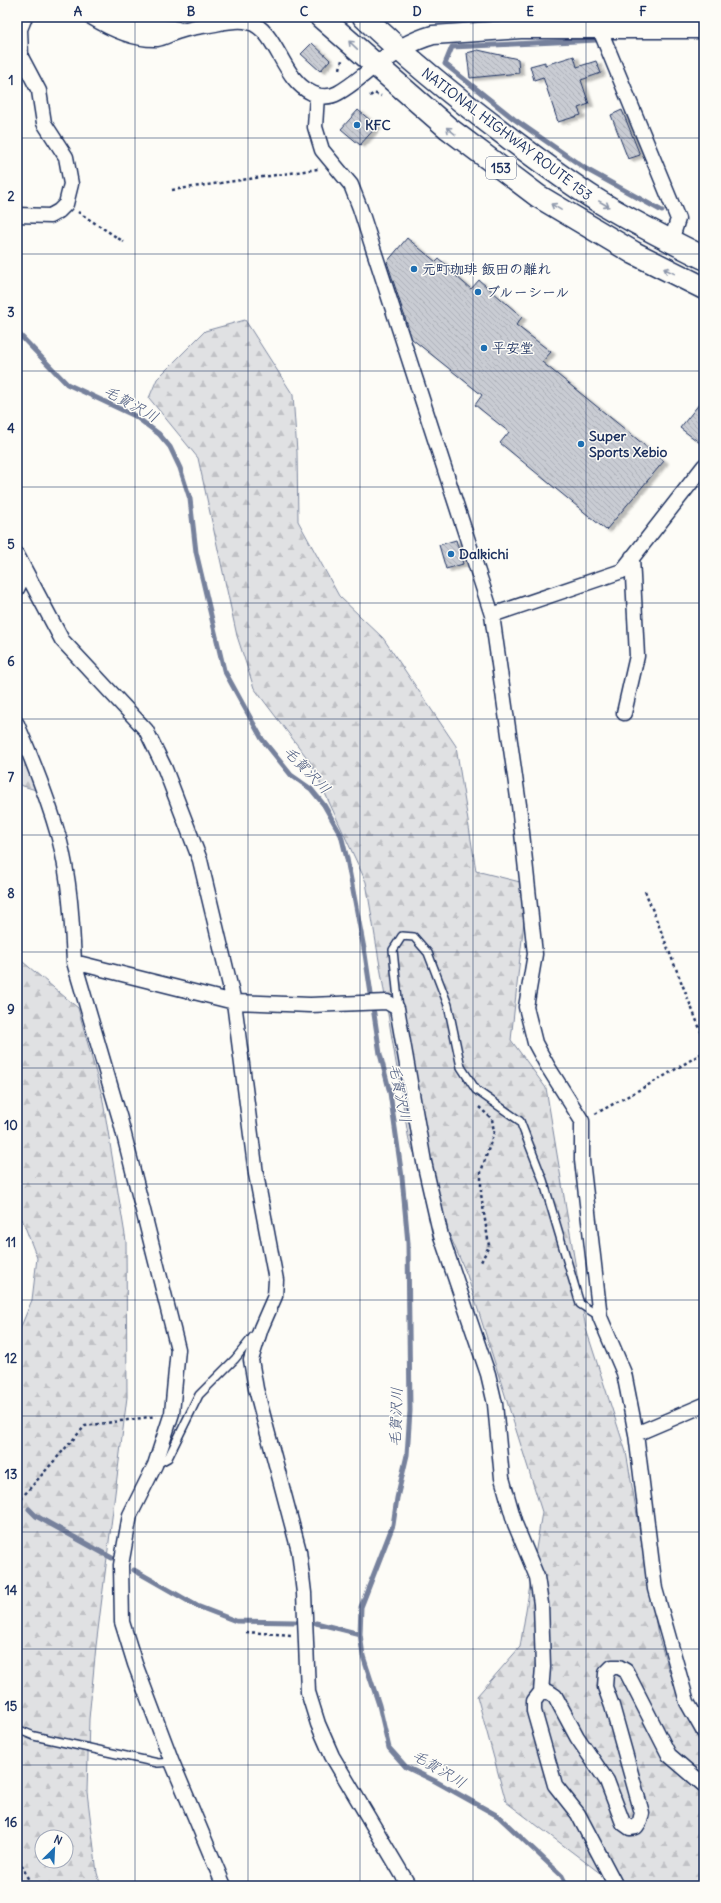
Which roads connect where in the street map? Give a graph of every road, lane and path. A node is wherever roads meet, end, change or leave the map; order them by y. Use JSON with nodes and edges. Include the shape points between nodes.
{"nodes":[{"id":1,"x":25,"y":17,"type":"edge"},
{"id":2,"x":91,"y":17,"type":"edge"},
{"id":3,"x":119,"y":17,"type":"edge"},
{"id":4,"x":321,"y":17,"type":"edge"},
{"id":5,"x":364,"y":17,"type":"edge"},
{"id":6,"x":595,"y":26,"type":"edge"},
{"id":7,"x":704,"y":29,"type":"edge"},
{"id":8,"x":181,"y":30,"type":"junction"},
{"id":9,"x":398,"y":50,"type":"junction"},
{"id":10,"x":375,"y":66,"type":"junction"},
{"id":11,"x":317,"y":96,"type":"junction"},
{"id":12,"x":337,"y":167,"type":"junction"},
{"id":13,"x":172,"y":190,"type":"dead end"},
{"id":14,"x":66,"y":204,"type":"junction"},
{"id":15,"x":17,"y":215,"type":"edge"},
{"id":16,"x":671,"y":241,"type":"junction"},
{"id":17,"x":124,"y":242,"type":"dead end"},
{"id":18,"x":704,"y":258,"type":"edge"},
{"id":19,"x":704,"y":288,"type":"edge"},
{"id":20,"x":704,"y":466,"type":"edge"},
{"id":21,"x":17,"y":555,"type":"edge"},
{"id":22,"x":632,"y":558,"type":"junction"},
{"id":23,"x":25,"y":572,"type":"junction"},
{"id":24,"x":17,"y":589,"type":"edge"},
{"id":25,"x":492,"y":615,"type":"junction"},
{"id":26,"x":624,"y":713,"type":"dead end"},
{"id":27,"x":17,"y":724,"type":"edge"},
{"id":28,"x":646,"y":891,"type":"dead end"},
{"id":29,"x":74,"y":962,"type":"junction"},
{"id":30,"x":234,"y":1002,"type":"junction"},
{"id":31,"x":402,"y":1037,"type":"junction"},
{"id":32,"x":704,"y":1039,"type":"edge"},
{"id":33,"x":704,"y":1052,"type":"edge"},
{"id":34,"x":476,"y":1090,"type":"junction"},
{"id":35,"x":582,"y":1121,"type":"junction"},
{"id":36,"x":481,"y":1262,"type":"dead end"},
{"id":37,"x":600,"y":1317,"type":"junction"},
{"id":38,"x":260,"y":1328,"type":"junction"},
{"id":39,"x":704,"y":1405,"type":"edge"},
{"id":40,"x":172,"y":1413,"type":"junction"},
{"id":41,"x":636,"y":1434,"type":"junction"},
{"id":42,"x":155,"y":1465,"type":"junction"},
{"id":43,"x":17,"y":1504,"type":"edge"},
{"id":44,"x":246,"y":1632,"type":"dead end"},
{"id":45,"x":306,"y":1636,"type":"junction"},
{"id":46,"x":542,"y":1692,"type":"junction"},
{"id":47,"x":17,"y":1729,"type":"edge"},
{"id":48,"x":704,"y":1732,"type":"edge"},
{"id":49,"x":172,"y":1762,"type":"junction"},
{"id":50,"x":704,"y":1785,"type":"edge"},
{"id":51,"x":17,"y":1854,"type":"edge"},
{"id":52,"x":33,"y":1886,"type":"edge"},
{"id":53,"x":224,"y":1886,"type":"edge"},
{"id":54,"x":409,"y":1886,"type":"edge"},
{"id":55,"x":616,"y":1886,"type":"edge"}],
"edges":[{"from":1,"to":14,"type":"street","via":[[20,29],[21,57],[39,91],[44,123],[66,157],[71,184]]},
{"from":2,"to":8,"type":"street","via":[[135,37],[158,39]]},
{"from":3,"to":8,"type":"street","via":[[141,27],[173,27]]},
{"from":10,"to":4,"type":"highway","name":"NATIONAL HIGHWAY ROUTE 153","number":"153","one_way":true},
{"from":5,"to":9,"type":"highway","name":"NATIONAL HIGHWAY ROUTE 153","number":"153"},
{"from":6,"to":7,"type":"street"},
{"from":6,"to":9,"type":"street","via":[[433,34]]},
{"from":6,"to":16,"type":"street","via":[[678,220]]},
{"from":8,"to":11,"type":"street","via":[[248,21],[267,36],[292,79]]},
{"from":9,"to":10,"type":"street"},
{"from":9,"to":16,"type":"highway","name":"NATIONAL HIGHWAY ROUTE 153","number":"153","one_way":true,"via":[[443,88],[541,162],[594,198]]},
{"from":10,"to":11,"type":"street","via":[[338,93],[327,97]]},
{"from":19,"to":10,"type":"highway","name":"NATIONAL HIGHWAY ROUTE 153","number":"153","one_way":true,"via":[[634,253],[538,196],[448,128]]},
{"from":11,"to":12,"type":"street","via":[[315,127],[322,150]]},
{"from":12,"to":13,"type":"path"},
{"from":12,"to":25,"type":"street","via":[[351,185],[360,208]]},
{"from":14,"to":15,"type":"street","via":[[50,216]]},
{"from":14,"to":17,"type":"path"},
{"from":16,"to":18,"type":"highway","name":"NATIONAL HIGHWAY ROUTE 153","number":"153"},
{"from":20,"to":22,"type":"street"},
{"from":21,"to":23,"type":"street"},
{"from":22,"to":25,"type":"street","via":[[622,571]]},
{"from":22,"to":26,"type":"street","via":[[637,656]]},
{"from":23,"to":24,"type":"street"},
{"from":23,"to":30,"type":"street","via":[[62,640],[146,730],[165,769],[200,860]]},
{"from":25,"to":35,"type":"street","via":[[519,805],[536,954],[526,1008],[535,1043]]},
{"from":27,"to":29,"type":"street","via":[[45,793],[59,839],[71,901]]},
{"from":28,"to":32,"type":"path"},
{"from":29,"to":30,"type":"street"},
{"from":29,"to":40,"type":"street","via":[[120,1120],[178,1349]]},
{"from":30,"to":31,"type":"street","via":[[310,1005],[387,1002],[397,1008]]},
{"from":30,"to":38,"type":"street","via":[[256,1174],[276,1280],[275,1296]]},
{"from":31,"to":34,"type":"lane","via":[[392,950],[402,936],[414,937],[428,953],[448,1005],[461,1067]]},
{"from":31,"to":46,"type":"street","via":[[424,1162],[441,1236],[488,1374],[495,1404],[502,1478],[515,1524],[537,1576],[541,1604]]},
{"from":33,"to":35,"type":"path"},
{"from":34,"to":36,"type":"path","via":[[474,1100],[492,1119],[494,1132],[481,1172],[481,1194],[489,1246]]},
{"from":34,"to":37,"type":"lane","via":[[520,1121],[543,1180],[580,1304]]},
{"from":35,"to":37,"type":"street","via":[[582,1160]]},
{"from":37,"to":41,"type":"street","via":[[624,1373]]},
{"from":38,"to":42,"type":"lane","via":[[235,1359],[199,1395],[168,1458]]},
{"from":38,"to":45,"type":"street","via":[[251,1360],[256,1389],[299,1551]]},
{"from":39,"to":41,"type":"street"},
{"from":40,"to":42,"type":"street"},
{"from":40,"to":43,"type":"path","via":[[86,1426]]},
{"from":41,"to":48,"type":"street","via":[[655,1589],[687,1702]]},
{"from":42,"to":49,"type":"street","via":[[130,1515],[121,1565],[122,1622]]},
{"from":44,"to":45,"type":"path"},
{"from":45,"to":54,"type":"street","via":[[308,1692],[318,1724],[332,1756]]},
{"from":46,"to":50,"type":"street","via":[[549,1692],[555,1696],[577,1737],[607,1781],[623,1823],[630,1828],[636,1827],[642,1813],[605,1686],[606,1673],[612,1667],[626,1671],[669,1755]]},
{"from":46,"to":55,"type":"street","via":[[534,1701],[534,1712],[555,1785],[578,1814]]},
{"from":47,"to":49,"type":"lane","via":[[34,1736],[158,1763]]},
{"from":49,"to":53,"type":"street"},
{"from":51,"to":52,"type":"path"}]}
